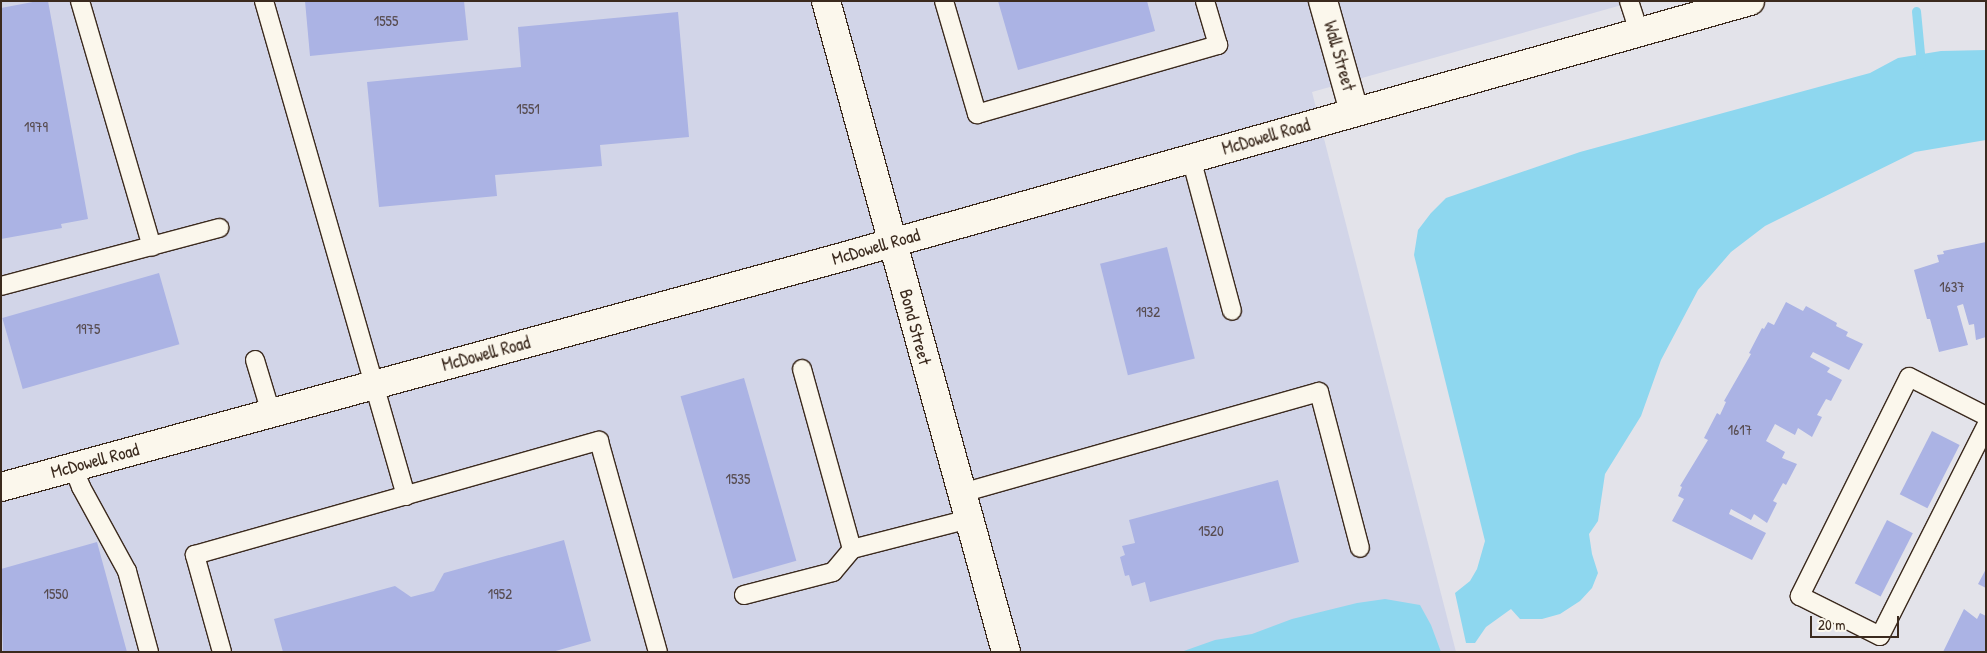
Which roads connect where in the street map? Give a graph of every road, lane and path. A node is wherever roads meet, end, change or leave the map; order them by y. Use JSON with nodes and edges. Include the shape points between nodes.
{"nodes":[{"id":1,"x":80,"y":1,"type":"edge"},
{"id":2,"x":264,"y":1,"type":"edge"},
{"id":3,"x":826,"y":1,"type":"edge"},
{"id":4,"x":944,"y":1,"type":"edge"},
{"id":5,"x":1205,"y":1,"type":"edge"},
{"id":6,"x":1323,"y":1,"type":"edge"},
{"id":7,"x":1629,"y":1,"type":"edge"},
{"id":8,"x":1750,"y":1,"type":"edge"},
{"id":9,"x":1639,"y":32,"type":"junction"},
{"id":10,"x":1354,"y":111,"type":"junction"},
{"id":11,"x":1191,"y":158,"type":"junction"},
{"id":12,"x":219,"y":228,"type":"dead end"},
{"id":13,"x":892,"y":242,"type":"junction"},
{"id":14,"x":152,"y":247,"type":"junction"},
{"id":15,"x":1,"y":286,"type":"edge"},
{"id":16,"x":1232,"y":311,"type":"dead end"},
{"id":17,"x":255,"y":360,"type":"dead end"},
{"id":18,"x":802,"y":369,"type":"dead end"},
{"id":19,"x":375,"y":384,"type":"junction"},
{"id":20,"x":271,"y":413,"type":"junction"},
{"id":21,"x":1986,"y":416,"type":"edge"},
{"id":22,"x":1986,"y":426,"type":"edge"},
{"id":23,"x":73,"y":467,"type":"junction"},
{"id":24,"x":1,"y":487,"type":"edge"},
{"id":25,"x":962,"y":493,"type":"junction"},
{"id":26,"x":406,"y":496,"type":"junction"},
{"id":27,"x":968,"y":519,"type":"junction"},
{"id":28,"x":1360,"y":548,"type":"dead end"},
{"id":29,"x":852,"y":549,"type":"junction"},
{"id":30,"x":744,"y":595,"type":"dead end"},
{"id":31,"x":149,"y":652,"type":"edge"},
{"id":32,"x":222,"y":652,"type":"edge"},
{"id":33,"x":658,"y":652,"type":"edge"},
{"id":34,"x":1006,"y":652,"type":"edge"}],
"edges":[{"from":1,"to":14,"type":"lane"},
{"from":2,"to":19,"type":"lane"},
{"from":3,"to":13,"type":"street","name":"Bond Street"},
{"from":4,"to":5,"type":"lane","via":[[977,114],[1218,45]]},
{"from":6,"to":10,"type":"street","name":"Wall Street"},
{"from":7,"to":9,"type":"lane"},
{"from":8,"to":9,"type":"street","name":"McDowell Road"},
{"from":9,"to":10,"type":"street","name":"McDowell Road"},
{"from":10,"to":11,"type":"street","name":"McDowell Road"},
{"from":11,"to":13,"type":"street","name":"McDowell Road"},
{"from":11,"to":16,"type":"lane"},
{"from":12,"to":14,"type":"lane"},
{"from":13,"to":19,"type":"street","name":"McDowell Road"},
{"from":13,"to":25,"type":"street","name":"Bond Street"},
{"from":14,"to":15,"type":"lane"},
{"from":17,"to":20,"type":"lane"},
{"from":18,"to":29,"type":"lane"},
{"from":19,"to":20,"type":"street","name":"McDowell Road"},
{"from":19,"to":26,"type":"lane"},
{"from":20,"to":23,"type":"street","name":"McDowell Road"},
{"from":21,"to":22,"type":"lane","via":[[1909,377],[1800,596],[1880,636]]},
{"from":23,"to":24,"type":"street","name":"McDowell Road"},
{"from":23,"to":31,"type":"lane","via":[[81,488],[128,571]]},
{"from":25,"to":27,"type":"street","name":"Bond Street"},
{"from":25,"to":28,"type":"lane","via":[[1319,392]]},
{"from":26,"to":32,"type":"lane","via":[[195,555]]},
{"from":26,"to":33,"type":"lane","via":[[599,441]]},
{"from":27,"to":29,"type":"lane"},
{"from":27,"to":34,"type":"street","name":"Bond Street"},
{"from":29,"to":30,"type":"lane","via":[[832,572]]}]}
